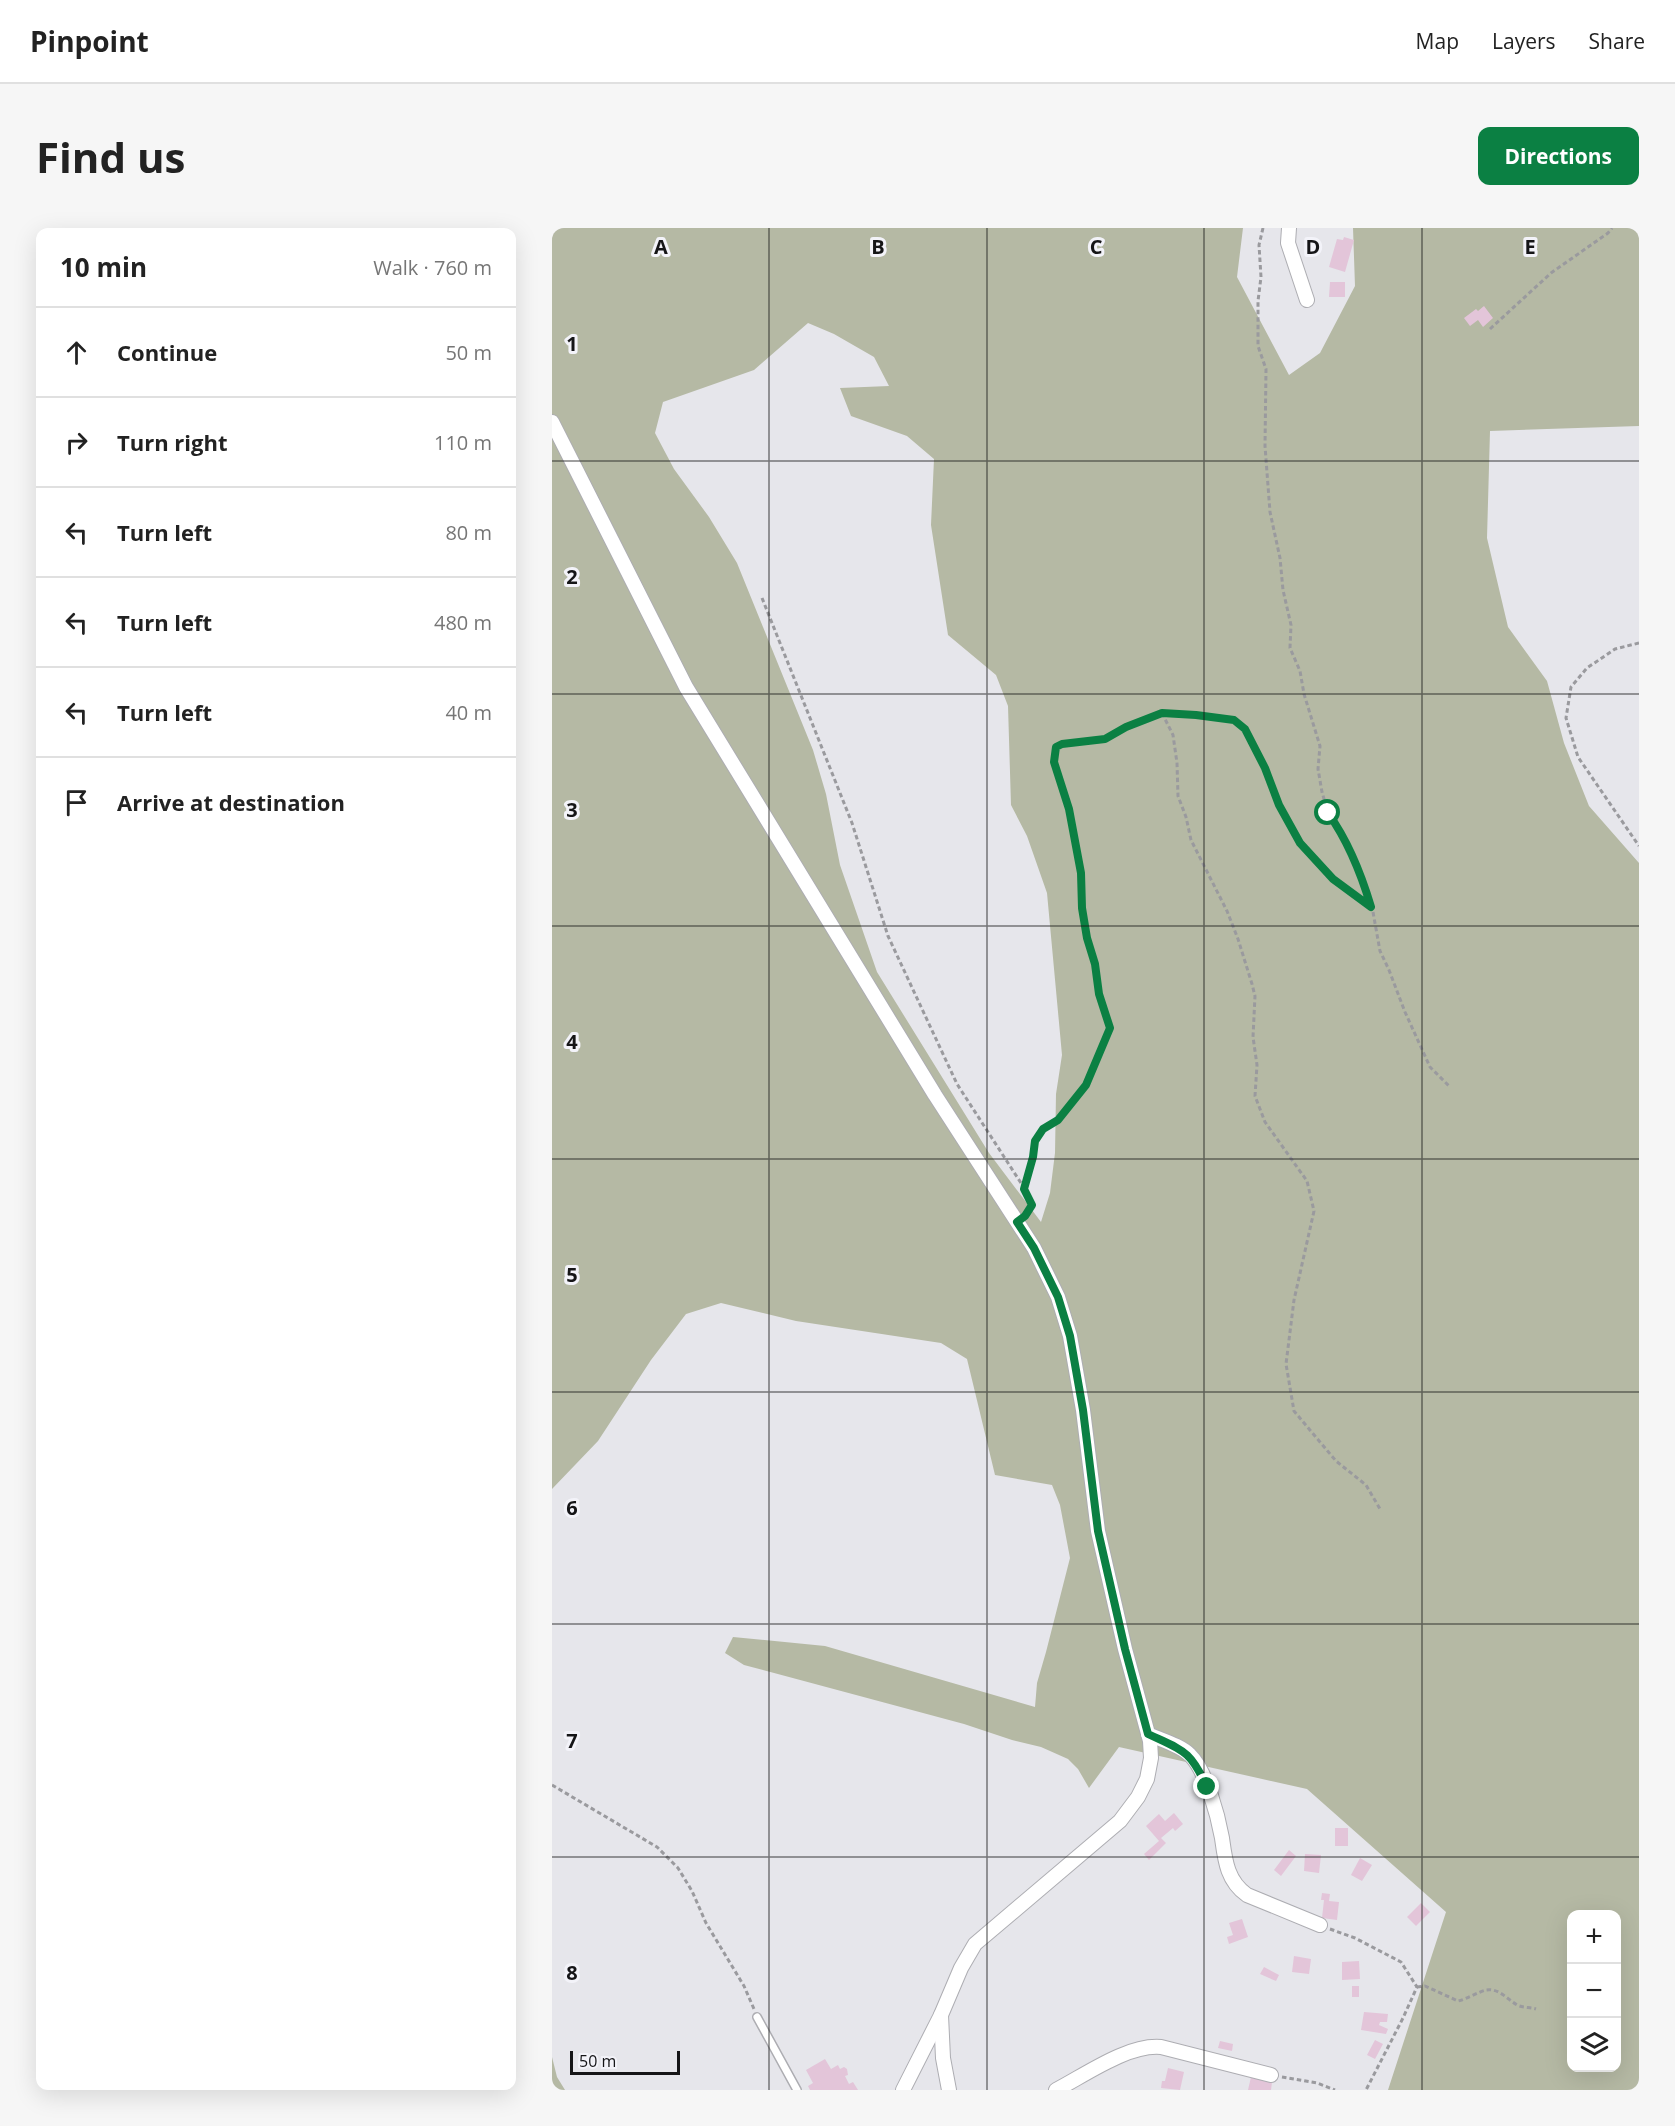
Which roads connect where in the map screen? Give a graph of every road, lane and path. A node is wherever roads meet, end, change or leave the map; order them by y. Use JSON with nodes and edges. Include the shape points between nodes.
{"nodes":[{"id":1,"x":1263,"y":228,"type":"edge"},
{"id":2,"x":1289,"y":228,"type":"edge"},
{"id":3,"x":1612,"y":228,"type":"edge"},
{"id":4,"x":1307,"y":300,"type":"dead end"},
{"id":5,"x":1490,"y":329,"type":"dead end"},
{"id":6,"x":552,"y":423,"type":"edge"},
{"id":7,"x":762,"y":598,"type":"dead end"},
{"id":8,"x":1639,"y":643,"type":"edge"},
{"id":9,"x":1162,"y":713,"type":"junction"},
{"id":10,"x":1639,"y":846,"type":"edge"},
{"id":11,"x":1371,"y":907,"type":"junction"},
{"id":12,"x":1449,"y":1086,"type":"dead end"},
{"id":13,"x":1024,"y":1189,"type":"junction"},
{"id":14,"x":1017,"y":1222,"type":"junction"},
{"id":15,"x":1380,"y":1509,"type":"dead end"},
{"id":16,"x":1148,"y":1734,"type":"junction"},
{"id":17,"x":552,"y":1785,"type":"edge"},
{"id":18,"x":1320,"y":1925,"type":"joint"},
{"id":19,"x":1417,"y":1987,"type":"junction"},
{"id":20,"x":1536,"y":2009,"type":"dead end"},
{"id":21,"x":941,"y":2015,"type":"junction"},
{"id":22,"x":757,"y":2017,"type":"joint"},
{"id":23,"x":1272,"y":2074,"type":"joint"},
{"id":24,"x":797,"y":2090,"type":"edge"},
{"id":25,"x":903,"y":2090,"type":"edge"},
{"id":26,"x":949,"y":2090,"type":"edge"},
{"id":27,"x":1056,"y":2090,"type":"edge"},
{"id":28,"x":1335,"y":2090,"type":"edge"},
{"id":29,"x":1366,"y":2090,"type":"edge"}],
"edges":[{"from":1,"to":11,"type":"path","via":[[1259,245],[1258,346],[1266,369],[1265,446],[1270,512],[1291,625],[1290,648],[1320,746],[1318,769],[1328,813],[1342,832]]},
{"from":2,"to":4,"type":"street","via":[[1288,243]]},
{"from":3,"to":5,"type":"path","via":[[1551,273]]},
{"from":6,"to":14,"type":"street","via":[[686,687]]},
{"from":7,"to":13,"type":"path","via":[[852,824],[888,936],[957,1084]]},
{"from":8,"to":10,"type":"path","via":[[1615,649],[1587,668],[1571,687],[1566,718],[1578,756]]},
{"from":9,"to":11,"type":"path","via":[[1234,720],[1245,729],[1300,843],[1333,879]]},
{"from":9,"to":13,"type":"path","via":[[1105,739],[1056,747],[1054,762],[1069,809],[1081,873],[1087,938],[1110,1028],[1086,1085],[1035,1141]]},
{"from":9,"to":15,"type":"path","via":[[1173,735],[1178,796],[1191,840],[1227,911],[1255,996],[1255,1096],[1265,1122],[1307,1181],[1314,1211],[1294,1300],[1286,1364],[1294,1411],[1336,1461],[1366,1485]]},
{"from":11,"to":12,"type":"path","via":[[1380,951],[1405,1012],[1430,1067]]},
{"from":13,"to":14,"type":"path","via":[[1032,1205]]},
{"from":14,"to":16,"type":"street","via":[[1058,1297],[1070,1336],[1098,1531]]},
{"from":16,"to":18,"type":"street","via":[[1190,1755],[1198,1766],[1219,1826],[1224,1861],[1239,1889]]},
{"from":16,"to":21,"type":"street","via":[[1151,1758],[1138,1797],[1120,1821],[975,1944]]},
{"from":17,"to":22,"type":"path","via":[[657,1847],[678,1868],[744,1986]]},
{"from":18,"to":19,"type":"path","via":[[1401,1962]]},
{"from":19,"to":20,"type":"path","via":[[1425,1986],[1458,2001],[1491,1990],[1516,2004]]},
{"from":19,"to":29,"type":"path"},
{"from":21,"to":25,"type":"street"},
{"from":21,"to":26,"type":"street"},
{"from":22,"to":24,"type":"lane"},
{"from":23,"to":27,"type":"street","via":[[1150,2046],[1130,2050]]},
{"from":23,"to":28,"type":"path","via":[[1317,2082]]}]}
